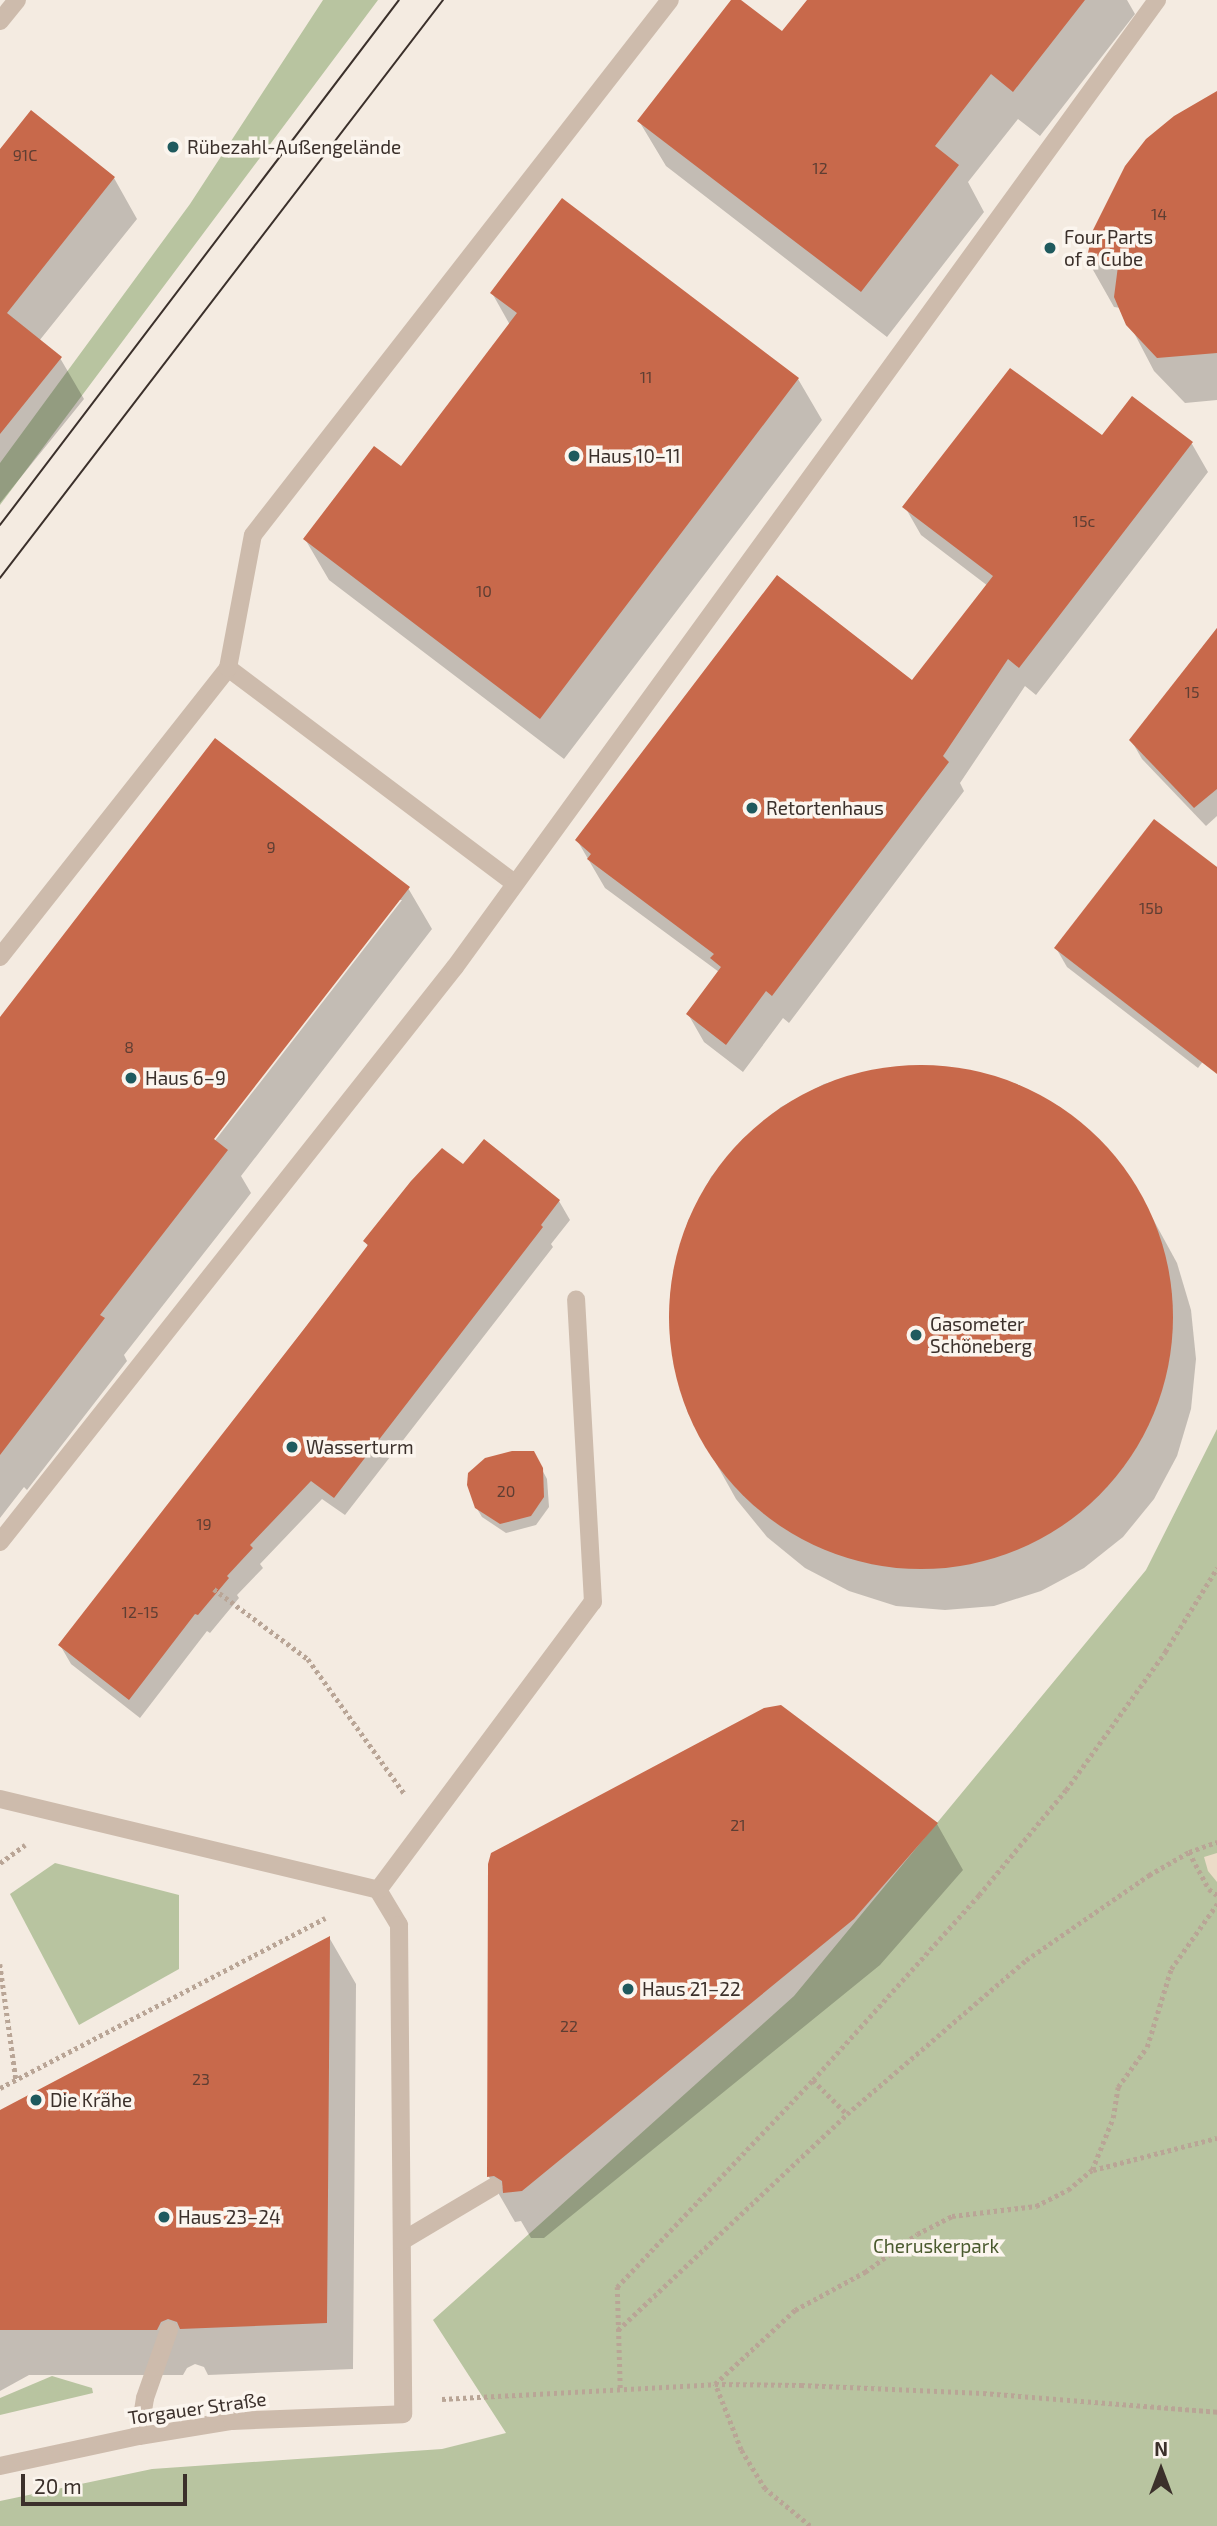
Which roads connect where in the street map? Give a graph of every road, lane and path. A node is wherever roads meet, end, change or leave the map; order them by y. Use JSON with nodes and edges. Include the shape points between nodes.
{"nodes":[{"id":1,"x":17,"y":0,"type":"edge"},
{"id":2,"x":670,"y":0,"type":"edge"},
{"id":3,"x":1157,"y":0,"type":"edge"},
{"id":4,"x":0,"y":21,"type":"edge"},
{"id":5,"x":228,"y":668,"type":"junction"},
{"id":6,"x":514,"y":883,"type":"junction"},
{"id":7,"x":0,"y":957,"type":"edge"},
{"id":8,"x":576,"y":1299,"type":"dead end"},
{"id":9,"x":0,"y":1542,"type":"edge"},
{"id":10,"x":1217,"y":1569,"type":"edge"},
{"id":11,"x":214,"y":1589,"type":"dead end"},
{"id":12,"x":0,"y":1799,"type":"edge"},
{"id":13,"x":427,"y":1825,"type":"junction"},
{"id":14,"x":1217,"y":1842,"type":"edge"},
{"id":15,"x":1189,"y":1852,"type":"junction"},
{"id":16,"x":378,"y":1890,"type":"junction"},
{"id":17,"x":1217,"y":1895,"type":"edge"},
{"id":18,"x":1217,"y":1904,"type":"edge"},
{"id":19,"x":0,"y":1964,"type":"edge"},
{"id":20,"x":16,"y":2079,"type":"junction"},
{"id":21,"x":813,"y":2080,"type":"junction"},
{"id":22,"x":0,"y":2088,"type":"edge"},
{"id":23,"x":847,"y":2114,"type":"junction"},
{"id":24,"x":1217,"y":2138,"type":"edge"},
{"id":25,"x":1092,"y":2170,"type":"junction"},
{"id":26,"x":493,"y":2187,"type":"dead end"},
{"id":27,"x":402,"y":2241,"type":"junction"},
{"id":28,"x":169,"y":2330,"type":"dead end"},
{"id":29,"x":617,"y":2331,"type":"junction"},
{"id":30,"x":715,"y":2384,"type":"junction"},
{"id":31,"x":620,"y":2388,"type":"junction"},
{"id":32,"x":1217,"y":2412,"type":"edge"},
{"id":33,"x":403,"y":2414,"type":"junction"},
{"id":34,"x":139,"y":2436,"type":"junction"},
{"id":35,"x":0,"y":2466,"type":"edge"},
{"id":36,"x":810,"y":2526,"type":"edge"}],
"edges":[{"from":1,"to":4,"type":"street"},
{"from":2,"to":5,"type":"street","via":[[253,535]]},
{"from":3,"to":6,"type":"street"},
{"from":5,"to":6,"type":"street"},
{"from":5,"to":7,"type":"street"},
{"from":6,"to":9,"type":"street","via":[[455,967]]},
{"from":8,"to":13,"type":"street","via":[[593,1602]]},
{"from":10,"to":21,"type":"path","via":[[1165,1653],[1066,1790]]},
{"from":11,"to":13,"type":"path","via":[[308,1659]]},
{"from":12,"to":16,"type":"street"},
{"from":13,"to":16,"type":"street"},
{"from":14,"to":15,"type":"path"},
{"from":15,"to":17,"type":"path"},
{"from":15,"to":23,"type":"path","via":[[1026,1960]]},
{"from":16,"to":20,"type":"path"},
{"from":16,"to":27,"type":"street","via":[[399,1925]]},
{"from":18,"to":25,"type":"path","via":[[1171,1969],[1147,2047],[1118,2087],[1113,2118]]},
{"from":19,"to":20,"type":"path"},
{"from":20,"to":22,"type":"path"},
{"from":21,"to":23,"type":"path"},
{"from":21,"to":29,"type":"path","via":[[617,2287]]},
{"from":23,"to":29,"type":"path"},
{"from":24,"to":25,"type":"path"},
{"from":25,"to":30,"type":"path","via":[[1068,2190],[1036,2206],[952,2216],[917,2234],[865,2272],[795,2310]]},
{"from":26,"to":27,"type":"street"},
{"from":27,"to":33,"type":"street"},
{"from":28,"to":34,"type":"street","via":[[145,2398]]},
{"from":29,"to":31,"type":"path"},
{"from":30,"to":31,"type":"path"},
{"from":30,"to":32,"type":"path","via":[[984,2393]]},
{"from":30,"to":36,"type":"path","via":[[741,2451],[765,2488]]},
{"from":31,"to":33,"type":"path","via":[[443,2399]]},
{"from":33,"to":34,"type":"street","name":"Torgauer Straße","via":[[232,2421]]},
{"from":34,"to":35,"type":"street","name":"Torgauer Straße"}]}
